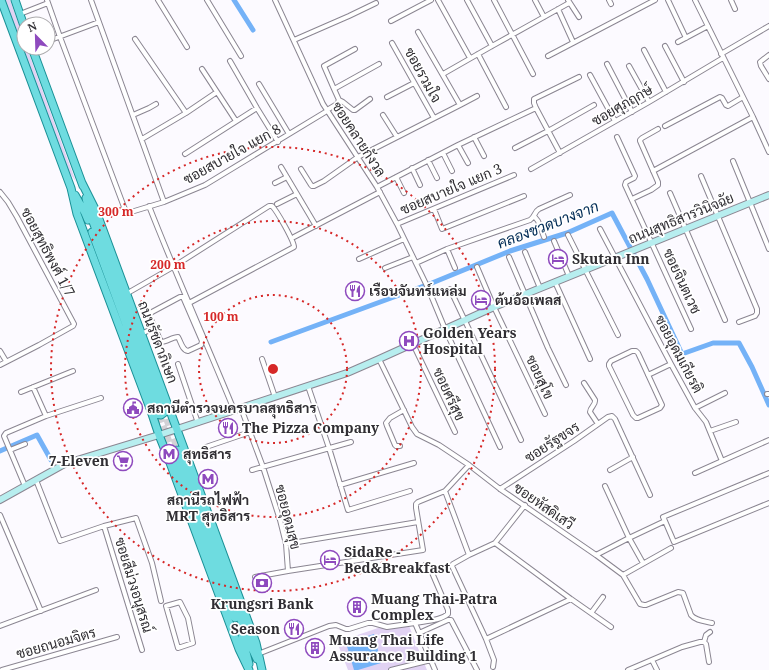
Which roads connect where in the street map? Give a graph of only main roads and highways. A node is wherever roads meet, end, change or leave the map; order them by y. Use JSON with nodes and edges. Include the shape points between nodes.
{"nodes":[{"id":1,"x":1,"y":0,"type":"edge"},
{"id":2,"x":15,"y":0,"type":"edge"},
{"id":3,"x":21,"y":16,"type":"edge"},
{"id":4,"x":35,"y":56,"type":"edge"},
{"id":5,"x":82,"y":183,"type":"junction"},
{"id":6,"x":159,"y":406,"type":"junction"},
{"id":7,"x":178,"y":457,"type":"junction"},
{"id":8,"x":250,"y":670,"type":"edge"},
{"id":9,"x":262,"y":670,"type":"edge"}],
"edges":[{"from":1,"to":6,"type":"main road","name":"ถนนรัชดาภิเษก","via":[[71,188],[77,214]]},
{"from":2,"to":3,"type":"main road"},
{"from":4,"to":5,"type":"main road","name":"ถนนรัชดาภิเษก"},
{"from":5,"to":6,"type":"main road","name":"ถนนรัชดาภิเษก"},
{"from":5,"to":6,"type":"main road","name":"ถนนรัชดาภิเษก","via":[[96,211],[141,334]]},
{"from":6,"to":7,"type":"main road","name":"ถนนรัชดาภิเษก","via":[[177,430]]},
{"from":6,"to":7,"type":"main road","name":"ถนนรัชดาภิเษก","via":[[160,435]]},
{"from":7,"to":8,"type":"main road","name":"ถนนรัชดาภิเษก","via":[[239,649]]},
{"from":7,"to":9,"type":"main road","name":"ถนนรัชดาภิเษก"},
{"from":7,"to":9,"type":"main road","name":"ถนนรัชดาภิเษก","via":[[253,636]]}]}
